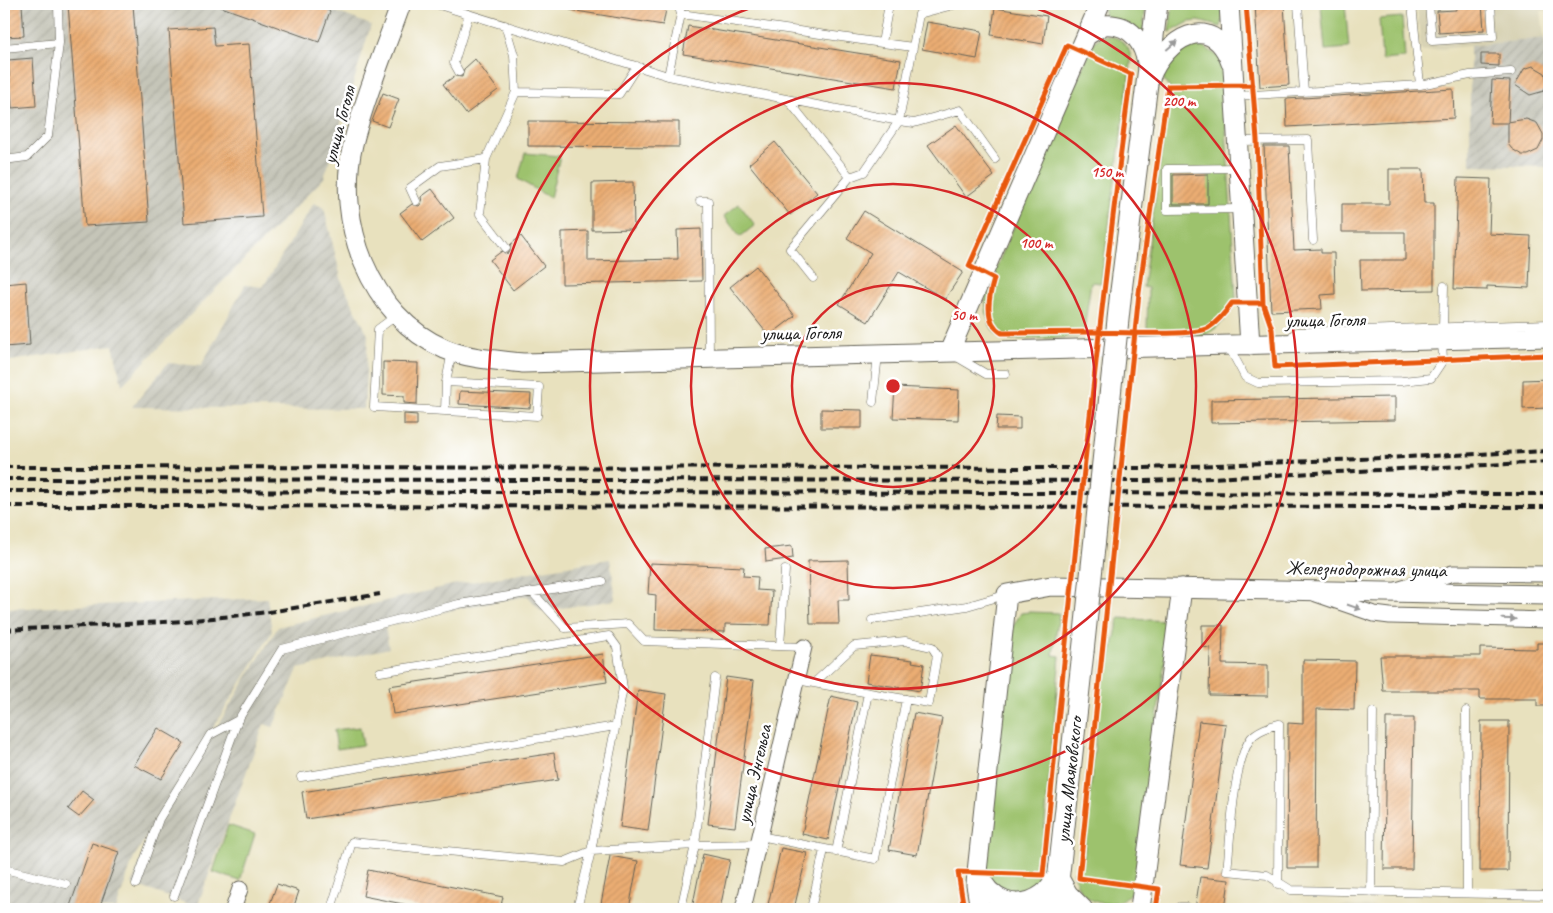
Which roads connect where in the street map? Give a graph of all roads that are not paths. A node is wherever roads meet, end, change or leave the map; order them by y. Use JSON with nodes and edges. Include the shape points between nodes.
{"nodes":[{"id":1,"x":58,"y":4,"type":"edge"},
{"id":2,"x":400,"y":4,"type":"edge"},
{"id":3,"x":436,"y":4,"type":"edge"},
{"id":4,"x":678,"y":4,"type":"edge"},
{"id":5,"x":889,"y":4,"type":"edge"},
{"id":6,"x":957,"y":4,"type":"edge"},
{"id":7,"x":1100,"y":4,"type":"edge"},
{"id":8,"x":1157,"y":4,"type":"edge"},
{"id":9,"x":1230,"y":4,"type":"edge"},
{"id":10,"x":1298,"y":4,"type":"edge"},
{"id":11,"x":1412,"y":4,"type":"edge"},
{"id":12,"x":1429,"y":4,"type":"edge"},
{"id":13,"x":1490,"y":4,"type":"edge"},
{"id":14,"x":469,"y":14,"type":"junction"},
{"id":15,"x":681,"y":14,"type":"junction"},
{"id":16,"x":505,"y":25,"type":"junction"},
{"id":17,"x":1086,"y":36,"type":"junction"},
{"id":18,"x":59,"y":43,"type":"junction"},
{"id":19,"x":882,"y":43,"type":"junction"},
{"id":20,"x":4,"y":48,"type":"edge"},
{"id":21,"x":913,"y":48,"type":"junction"},
{"id":22,"x":637,"y":66,"type":"junction"},
{"id":23,"x":459,"y":72,"type":"dead end"},
{"id":24,"x":1511,"y":72,"type":"dead end"},
{"id":25,"x":1233,"y":74,"type":"junction"},
{"id":26,"x":668,"y":76,"type":"junction"},
{"id":27,"x":1420,"y":85,"type":"junction"},
{"id":28,"x":1148,"y":86,"type":"junction"},
{"id":29,"x":516,"y":92,"type":"junction"},
{"id":30,"x":1304,"y":92,"type":"junction"},
{"id":31,"x":1235,"y":96,"type":"junction"},
{"id":32,"x":788,"y":100,"type":"junction"},
{"id":33,"x":899,"y":121,"type":"junction"},
{"id":34,"x":1238,"y":141,"type":"junction"},
{"id":35,"x":486,"y":159,"type":"junction"},
{"id":36,"x":995,"y":159,"type":"dead end"},
{"id":37,"x":4,"y":160,"type":"edge"},
{"id":38,"x":1240,"y":168,"type":"junction"},
{"id":39,"x":850,"y":177,"type":"junction"},
{"id":40,"x":416,"y":201,"type":"dead end"},
{"id":41,"x":700,"y":201,"type":"dead end"},
{"id":42,"x":1243,"y":209,"type":"junction"},
{"id":43,"x":1313,"y":240,"type":"dead end"},
{"id":44,"x":506,"y":248,"type":"dead end"},
{"id":45,"x":813,"y":278,"type":"dead end"},
{"id":46,"x":1444,"y":286,"type":"dead end"},
{"id":47,"x":397,"y":315,"type":"junction"},
{"id":48,"x":1549,"y":324,"type":"edge"},
{"id":49,"x":1443,"y":334,"type":"junction"},
{"id":50,"x":1549,"y":337,"type":"edge"},
{"id":51,"x":1228,"y":345,"type":"junction"},
{"id":52,"x":1250,"y":345,"type":"junction"},
{"id":53,"x":452,"y":351,"type":"junction"},
{"id":54,"x":949,"y":352,"type":"junction"},
{"id":55,"x":878,"y":354,"type":"junction"},
{"id":56,"x":709,"y":358,"type":"junction"},
{"id":57,"x":1006,"y":374,"type":"dead end"},
{"id":58,"x":446,"y":382,"type":"junction"},
{"id":59,"x":873,"y":402,"type":"dead end"},
{"id":60,"x":445,"y":411,"type":"junction"},
{"id":61,"x":785,"y":570,"type":"dead end"},
{"id":62,"x":1549,"y":574,"type":"edge"},
{"id":63,"x":602,"y":581,"type":"dead end"},
{"id":64,"x":1182,"y":588,"type":"junction"},
{"id":65,"x":1308,"y":591,"type":"junction"},
{"id":66,"x":532,"y":592,"type":"junction"},
{"id":67,"x":1391,"y":593,"type":"junction"},
{"id":68,"x":1007,"y":594,"type":"junction"},
{"id":69,"x":1549,"y":595,"type":"edge"},
{"id":70,"x":872,"y":620,"type":"dead end"},
{"id":71,"x":1549,"y":620,"type":"edge"},
{"id":72,"x":780,"y":646,"type":"junction"},
{"id":73,"x":804,"y":647,"type":"joint"},
{"id":74,"x":380,"y":672,"type":"dead end"},
{"id":75,"x":715,"y":678,"type":"dead end"},
{"id":76,"x":797,"y":680,"type":"junction"},
{"id":77,"x":814,"y":683,"type":"junction"},
{"id":78,"x":868,"y":693,"type":"junction"},
{"id":79,"x":906,"y":700,"type":"junction"},
{"id":80,"x":1466,"y":711,"type":"dead end"},
{"id":81,"x":1372,"y":712,"type":"dead end"},
{"id":82,"x":238,"y":720,"type":"junction"},
{"id":83,"x":616,"y":726,"type":"junction"},
{"id":84,"x":301,"y":777,"type":"dead end"},
{"id":85,"x":759,"y":840,"type":"junction"},
{"id":86,"x":695,"y":845,"type":"junction"},
{"id":87,"x":824,"y":850,"type":"junction"},
{"id":88,"x":591,"y":851,"type":"junction"},
{"id":89,"x":836,"y":852,"type":"junction"},
{"id":90,"x":4,"y":869,"type":"edge"},
{"id":91,"x":977,"y":872,"type":"junction"},
{"id":92,"x":1058,"y":876,"type":"junction"},
{"id":93,"x":66,"y":884,"type":"dead end"},
{"id":94,"x":136,"y":884,"type":"dead end"},
{"id":95,"x":1278,"y":884,"type":"junction"},
{"id":96,"x":1143,"y":886,"type":"junction"},
{"id":97,"x":240,"y":889,"type":"dead end"},
{"id":98,"x":1371,"y":892,"type":"junction"},
{"id":99,"x":1467,"y":894,"type":"junction"},
{"id":100,"x":1549,"y":895,"type":"edge"},
{"id":101,"x":174,"y":896,"type":"dead end"},
{"id":102,"x":233,"y":909,"type":"edge"},
{"id":103,"x":331,"y":909,"type":"edge"},
{"id":104,"x":577,"y":909,"type":"edge"},
{"id":105,"x":681,"y":909,"type":"edge"},
{"id":106,"x":743,"y":909,"type":"edge"},
{"id":107,"x":811,"y":909,"type":"edge"},
{"id":108,"x":980,"y":909,"type":"edge"},
{"id":109,"x":1055,"y":909,"type":"edge"},
{"id":110,"x":1083,"y":909,"type":"edge"},
{"id":111,"x":1125,"y":909,"type":"edge"},
{"id":112,"x":1140,"y":909,"type":"edge"}],
"edges":[{"from":1,"to":18,"type":"lane"},
{"from":2,"to":47,"type":"street","name":"улица Гоголя","via":[[353,144],[348,197],[352,225],[367,272]]},
{"from":3,"to":14,"type":"lane"},
{"from":4,"to":15,"type":"lane"},
{"from":5,"to":19,"type":"lane"},
{"from":6,"to":21,"type":"lane","via":[[919,14]]},
{"from":7,"to":17,"type":"street"},
{"from":8,"to":28,"type":"main road","name":"улица Маяковского"},
{"from":9,"to":25,"type":"street"},
{"from":10,"to":30,"type":"lane"},
{"from":11,"to":27,"type":"lane"},
{"from":12,"to":13,"type":"lane","via":[[1432,41],[1493,37]]},
{"from":14,"to":16,"type":"lane"},
{"from":14,"to":23,"type":"lane","via":[[454,63]]},
{"from":15,"to":19,"type":"lane"},
{"from":15,"to":26,"type":"lane"},
{"from":16,"to":22,"type":"lane"},
{"from":16,"to":29,"type":"lane","via":[[514,55]]},
{"from":17,"to":28,"type":"street","via":[[1098,27],[1110,25],[1133,34],[1145,54]]},
{"from":17,"to":54,"type":"street"},
{"from":18,"to":20,"type":"lane"},
{"from":18,"to":37,"type":"lane","via":[[48,136],[28,157]]},
{"from":19,"to":21,"type":"lane"},
{"from":21,"to":33,"type":"lane"},
{"from":22,"to":26,"type":"lane"},
{"from":22,"to":29,"type":"lane","via":[[619,94]]},
{"from":24,"to":27,"type":"lane","via":[[1470,75]]},
{"from":28,"to":25,"type":"street","one_way":true,"via":[[1158,60],[1179,39],[1189,34],[1210,36],[1222,45],[1229,56]]},
{"from":25,"to":31,"type":"street"},
{"from":26,"to":32,"type":"lane"},
{"from":27,"to":30,"type":"lane"},
{"from":28,"to":92,"type":"main road","name":"улица Маяковского","bridge":true,"via":[[1120,291]]},
{"from":29,"to":35,"type":"lane"},
{"from":30,"to":31,"type":"lane"},
{"from":31,"to":34,"type":"street"},
{"from":32,"to":33,"type":"lane"},
{"from":32,"to":39,"type":"lane"},
{"from":33,"to":36,"type":"lane","via":[[914,123],[960,110]]},
{"from":33,"to":39,"type":"lane","via":[[864,172]]},
{"from":34,"to":38,"type":"street"},
{"from":34,"to":43,"type":"lane","via":[[1308,140]]},
{"from":35,"to":40,"type":"lane","via":[[440,166],[410,188]]},
{"from":35,"to":44,"type":"lane","via":[[480,214]]},
{"from":38,"to":42,"type":"street"},
{"from":38,"to":42,"type":"lane","via":[[1167,169],[1168,210]]},
{"from":39,"to":45,"type":"lane","via":[[790,249]]},
{"from":41,"to":56,"type":"lane","via":[[708,201]]},
{"from":42,"to":52,"type":"street"},
{"from":46,"to":49,"type":"lane"},
{"from":47,"to":53,"type":"street","name":"улица Гоголя","via":[[427,339]]},
{"from":47,"to":60,"type":"lane","via":[[378,329],[374,408]]},
{"from":48,"to":49,"type":"lane"},
{"from":49,"to":50,"type":"street","name":"улица Гоголя"},
{"from":49,"to":51,"type":"lane","via":[[1444,360],[1431,378],[1402,381],[1258,384],[1245,377]]},
{"from":49,"to":52,"type":"street","name":"улица Гоголя"},
{"from":51,"to":52,"type":"street","name":"улица Гоголя"},
{"from":51,"to":54,"type":"street","name":"улица Гоголя"},
{"from":53,"to":56,"type":"street","name":"улица Гоголя","via":[[523,363]]},
{"from":53,"to":58,"type":"lane"},
{"from":54,"to":55,"type":"street","name":"улица Гоголя"},
{"from":54,"to":57,"type":"lane","via":[[986,374]]},
{"from":55,"to":56,"type":"street","name":"улица Гоголя"},
{"from":55,"to":59,"type":"lane"},
{"from":58,"to":60,"type":"lane"},
{"from":58,"to":60,"type":"lane","via":[[538,387],[537,416]]},
{"from":61,"to":72,"type":"lane"},
{"from":62,"to":67,"type":"street","via":[[1453,573]]},
{"from":63,"to":66,"type":"lane"},
{"from":64,"to":65,"type":"street","name":"Железнодорожная улица"},
{"from":64,"to":68,"type":"street","name":"Железнодорожная улица","via":[[1051,586]]},
{"from":64,"to":96,"type":"street"},
{"from":65,"to":67,"type":"street","name":"Железнодорожная улица"},
{"from":65,"to":71,"type":"street","one_way":true,"via":[[1374,614],[1390,616]]},
{"from":66,"to":72,"type":"lane","via":[[565,628],[628,624],[644,642]]},
{"from":66,"to":82,"type":"lane","via":[[459,604],[282,649]]},
{"from":67,"to":69,"type":"street","name":"Железнодорожная улица"},
{"from":68,"to":70,"type":"lane","via":[[967,606]]},
{"from":68,"to":91,"type":"street"},
{"from":72,"to":73,"type":"lane"},
{"from":73,"to":76,"type":"street","name":"улица Энгельса"},
{"from":74,"to":83,"type":"lane","via":[[609,636],[617,647],[622,688]]},
{"from":75,"to":86,"type":"lane"},
{"from":76,"to":77,"type":"lane"},
{"from":76,"to":85,"type":"street","name":"улица Энгельса"},
{"from":77,"to":78,"type":"lane"},
{"from":77,"to":79,"type":"lane","via":[[854,646],[905,641],[932,647],[937,654],[929,703]]},
{"from":78,"to":79,"type":"lane"},
{"from":78,"to":89,"type":"lane"},
{"from":79,"to":89,"type":"lane","via":[[875,859]]},
{"from":80,"to":99,"type":"lane"},
{"from":81,"to":98,"type":"lane"},
{"from":82,"to":94,"type":"lane","via":[[210,735],[159,819]]},
{"from":82,"to":101,"type":"lane"},
{"from":83,"to":84,"type":"lane"},
{"from":83,"to":88,"type":"lane"},
{"from":85,"to":86,"type":"lane"},
{"from":85,"to":87,"type":"lane"},
{"from":85,"to":106,"type":"street","name":"улица Энгельса"},
{"from":86,"to":88,"type":"lane"},
{"from":86,"to":105,"type":"lane"},
{"from":87,"to":89,"type":"lane"},
{"from":87,"to":107,"type":"lane"},
{"from":88,"to":103,"type":"lane","via":[[564,862],[352,842]]},
{"from":88,"to":104,"type":"lane"},
{"from":90,"to":93,"type":"lane"},
{"from":91,"to":92,"type":"street","via":[[990,894],[1011,904],[1034,900]]},
{"from":91,"to":108,"type":"street"},
{"from":92,"to":109,"type":"main road","name":"улица Маяковского"},
{"from":92,"to":110,"type":"street","via":[[1068,894]]},
{"from":95,"to":95,"type":"lane","via":[[1278,804],[1278,724],[1252,737],[1239,765],[1227,871],[1267,875]]},
{"from":95,"to":98,"type":"lane","via":[[1291,890]]},
{"from":96,"to":111,"type":"street"},
{"from":96,"to":112,"type":"street"},
{"from":97,"to":102,"type":"street"},
{"from":98,"to":99,"type":"lane"},
{"from":99,"to":100,"type":"lane"}]}
